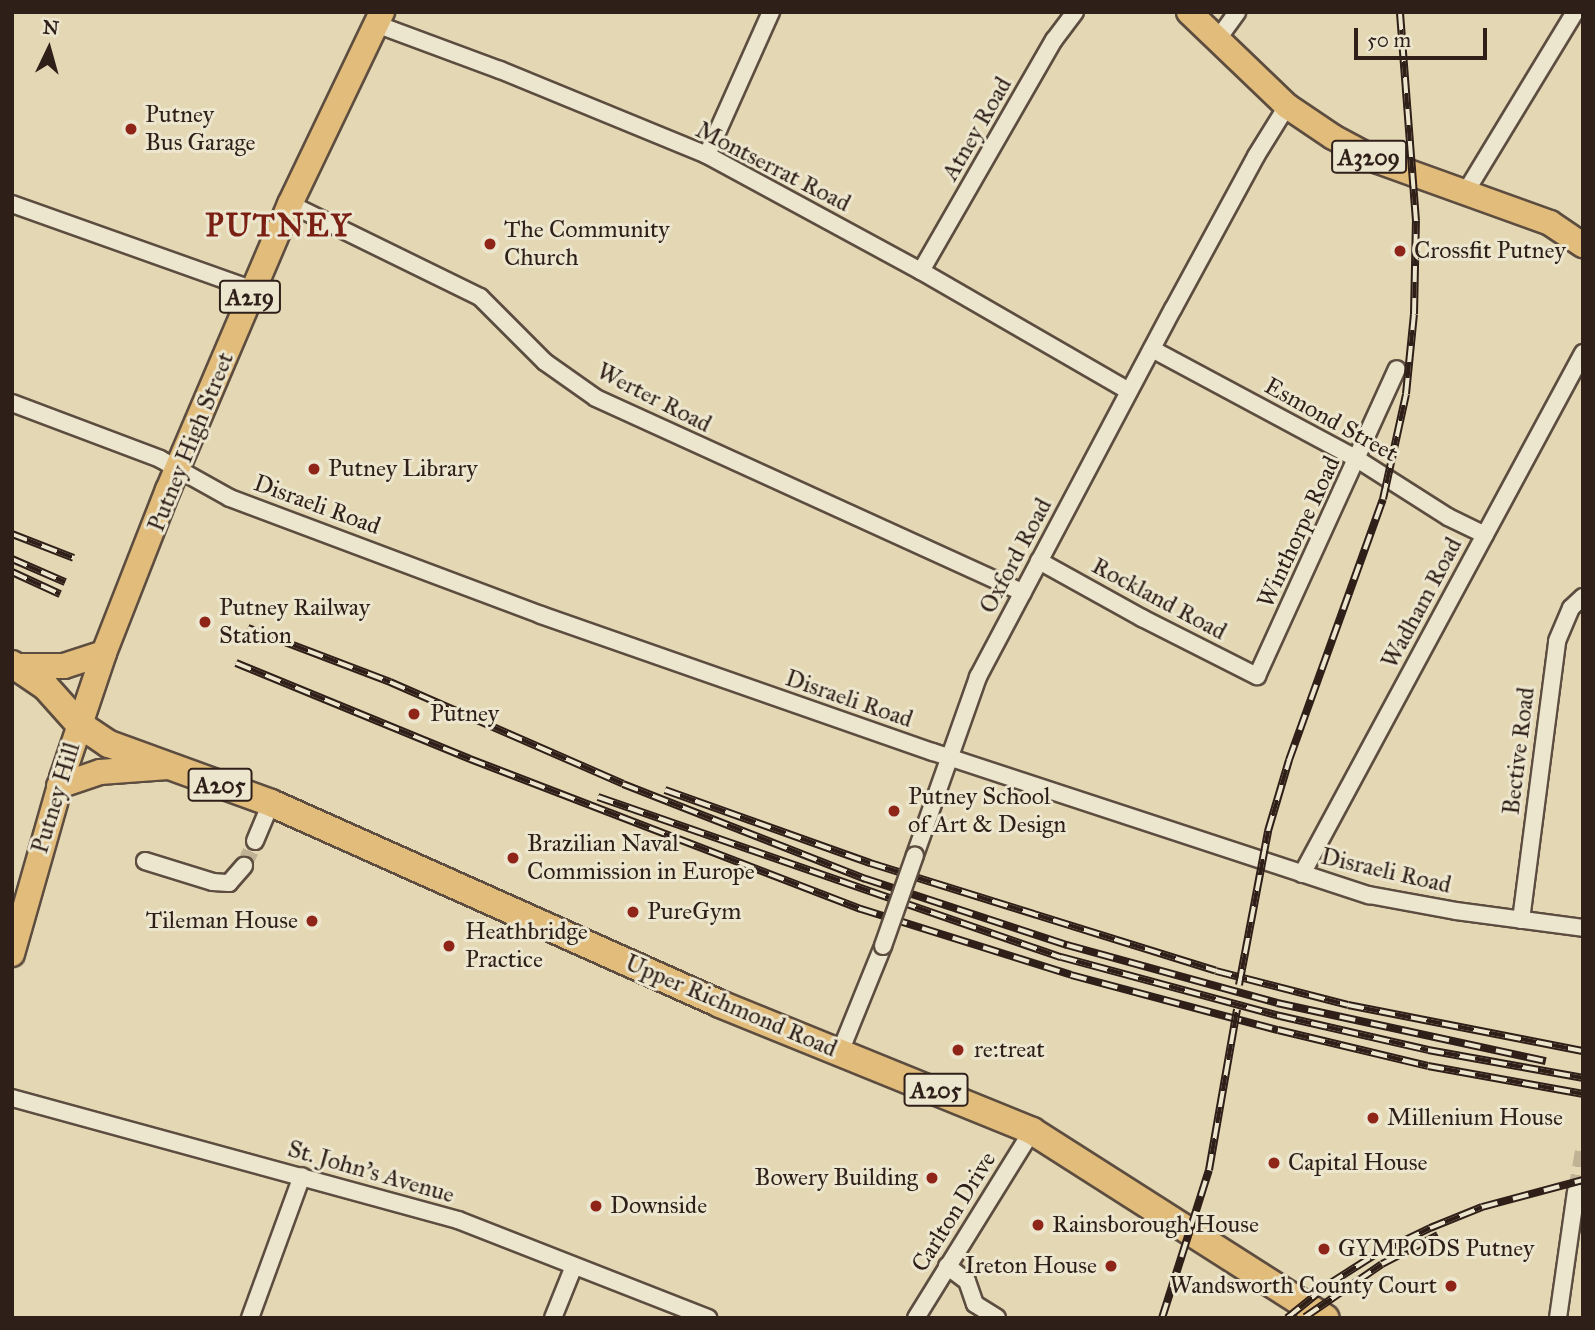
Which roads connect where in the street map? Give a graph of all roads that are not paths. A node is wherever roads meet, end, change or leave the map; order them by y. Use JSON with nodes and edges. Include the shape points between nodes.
{"nodes":[{"id":1,"x":771,"y":12,"type":"edge"},
{"id":2,"x":1075,"y":12,"type":"edge"},
{"id":3,"x":1188,"y":12,"type":"edge"},
{"id":4,"x":1237,"y":12,"type":"edge"},
{"id":5,"x":1575,"y":12,"type":"edge"},
{"id":6,"x":379,"y":18,"type":"edge"},
{"id":7,"x":1217,"y":40,"type":"junction"},
{"id":8,"x":1287,"y":106,"type":"junction"},
{"id":9,"x":707,"y":155,"type":"junction"},
{"id":10,"x":1465,"y":193,"type":"junction"},
{"id":11,"x":12,"y":204,"type":"edge"},
{"id":12,"x":290,"y":204,"type":"junction"},
{"id":13,"x":1583,"y":245,"type":"edge"},
{"id":14,"x":921,"y":271,"type":"junction"},
{"id":15,"x":253,"y":290,"type":"junction"},
{"id":16,"x":1152,"y":349,"type":"junction"},
{"id":17,"x":1583,"y":353,"type":"edge"},
{"id":18,"x":1397,"y":369,"type":"dead end"},
{"id":19,"x":1129,"y":391,"type":"junction"},
{"id":20,"x":12,"y":403,"type":"edge"},
{"id":21,"x":1357,"y":459,"type":"junction"},
{"id":22,"x":179,"y":469,"type":"junction"},
{"id":23,"x":1485,"y":535,"type":"junction"},
{"id":24,"x":1040,"y":561,"type":"junction"},
{"id":25,"x":1023,"y":593,"type":"junction"},
{"id":26,"x":1583,"y":597,"type":"edge"},
{"id":27,"x":104,"y":653,"type":"junction"},
{"id":28,"x":14,"y":665,"type":"edge"},
{"id":29,"x":1258,"y":676,"type":"joint"},
{"id":30,"x":79,"y":724,"type":"junction"},
{"id":31,"x":950,"y":757,"type":"junction"},
{"id":32,"x":168,"y":767,"type":"junction"},
{"id":33,"x":60,"y":786,"type":"junction"},
{"id":34,"x":271,"y":803,"type":"junction"},
{"id":35,"x":256,"y":841,"type":"tunnel mouth"},
{"id":36,"x":145,"y":861,"type":"dead end"},
{"id":37,"x":244,"y":866,"type":"tunnel mouth"},
{"id":38,"x":1302,"y":874,"type":"junction"},
{"id":39,"x":1521,"y":920,"type":"junction"},
{"id":40,"x":1583,"y":928,"type":"edge"},
{"id":41,"x":12,"y":954,"type":"edge"},
{"id":42,"x":840,"y":1052,"type":"junction"},
{"id":43,"x":12,"y":1098,"type":"edge"},
{"id":44,"x":1032,"y":1130,"type":"junction"},
{"id":45,"x":302,"y":1176,"type":"junction"},
{"id":46,"x":1576,"y":1191,"type":"dead end"},
{"id":47,"x":574,"y":1266,"type":"junction"},
{"id":48,"x":947,"y":1266,"type":"junction"},
{"id":49,"x":250,"y":1318,"type":"edge"},
{"id":50,"x":553,"y":1318,"type":"edge"},
{"id":51,"x":708,"y":1318,"type":"edge"},
{"id":52,"x":916,"y":1318,"type":"edge"},
{"id":53,"x":998,"y":1318,"type":"edge"},
{"id":54,"x":1326,"y":1318,"type":"edge"},
{"id":55,"x":1558,"y":1318,"type":"edge"}],
"edges":[{"from":1,"to":9,"type":"street"},
{"from":2,"to":14,"type":"street","name":"Atney Road","via":[[1058,33]]},
{"from":3,"to":7,"type":"main road","number":"A3209"},
{"from":4,"to":7,"type":"street"},
{"from":5,"to":10,"type":"street"},
{"from":6,"to":9,"type":"street","name":"Montserrat Road"},
{"from":6,"to":12,"type":"main road","name":"Putney High Street","number":"A219"},
{"from":7,"to":8,"type":"main road","number":"A3209"},
{"from":8,"to":10,"type":"main road","number":"A3209","via":[[1369,157]]},
{"from":8,"to":16,"type":"street","name":"Oxford Road"},
{"from":9,"to":14,"type":"street","name":"Montserrat Road"},
{"from":10,"to":13,"type":"main road","number":"A3209","via":[[1550,223]]},
{"from":11,"to":15,"type":"street"},
{"from":12,"to":15,"type":"main road","name":"Putney High Street","number":"A219"},
{"from":12,"to":25,"type":"street","name":"Werter Road","via":[[480,297],[545,362],[596,398]]},
{"from":14,"to":19,"type":"street","name":"Montserrat Road"},
{"from":15,"to":22,"type":"main road","name":"Putney High Street","number":"A219"},
{"from":16,"to":19,"type":"street","name":"Oxford Road"},
{"from":16,"to":21,"type":"street","name":"Esmond Street"},
{"from":17,"to":23,"type":"street","name":"Wadham Road"},
{"from":18,"to":21,"type":"street","name":"Winthorpe Road"},
{"from":19,"to":24,"type":"street","name":"Oxford Road"},
{"from":20,"to":22,"type":"street","name":"Disraeli Road"},
{"from":21,"to":23,"type":"street","name":"Esmond Street"},
{"from":21,"to":29,"type":"street","name":"Winthorpe Road"},
{"from":22,"to":27,"type":"main road","name":"Putney High Street","number":"A219"},
{"from":22,"to":31,"type":"street","name":"Disraeli Road","via":[[230,498],[541,615]]},
{"from":23,"to":38,"type":"street","name":"Wadham Road"},
{"from":24,"to":25,"type":"street","name":"Oxford Road"},
{"from":24,"to":29,"type":"street","name":"Rockland Road"},
{"from":25,"to":31,"type":"street","name":"Oxford Road","via":[[978,677]]},
{"from":26,"to":39,"type":"street","name":"Bective Road","via":[[1571,608],[1558,641]]},
{"from":27,"to":28,"type":"main road","via":[[64,666]]},
{"from":27,"to":30,"type":"main road","name":"Putney High Street","number":"A219"},
{"from":28,"to":30,"type":"highway","name":"Upper Richmond Road","number":"A205","via":[[45,686]]},
{"from":30,"to":32,"type":"highway","name":"Upper Richmond Road","number":"A205","via":[[109,744]]},
{"from":30,"to":33,"type":"main road","name":"Putney Hill","number":"A219"},
{"from":31,"to":38,"type":"street","name":"Disraeli Road"},
{"from":31,"to":42,"type":"street","name":"Oxford Road","bridge":true},
{"from":32,"to":33,"type":"main road","via":[[100,772]]},
{"from":32,"to":34,"type":"highway","name":"Upper Richmond Road","number":"A205"},
{"from":33,"to":41,"type":"main road","name":"Putney Hill","number":"A219"},
{"from":34,"to":35,"type":"street"},
{"from":34,"to":42,"type":"highway","name":"Upper Richmond Road","number":"A205","via":[[720,1004]]},
{"from":36,"to":37,"type":"street","via":[[229,883]]},
{"from":38,"to":39,"type":"street","name":"Disraeli Road","via":[[1392,900]]},
{"from":39,"to":40,"type":"street","name":"Disraeli Road"},
{"from":42,"to":44,"type":"highway","name":"Upper Richmond Road","number":"A205"},
{"from":43,"to":45,"type":"street","name":"St. John's Avenue"},
{"from":44,"to":48,"type":"street","name":"Carlton Drive"},
{"from":44,"to":54,"type":"highway","name":"Upper Richmond Road","number":"A205"},
{"from":45,"to":47,"type":"street","name":"St. John's Avenue","via":[[458,1220]]},
{"from":45,"to":49,"type":"street"},
{"from":46,"to":55,"type":"street"},
{"from":47,"to":50,"type":"street"},
{"from":47,"to":51,"type":"street","name":"St. John's Avenue"},
{"from":48,"to":52,"type":"street","name":"Carlton Drive"},
{"from":48,"to":53,"type":"street","via":[[967,1281],[975,1304]]}]}
